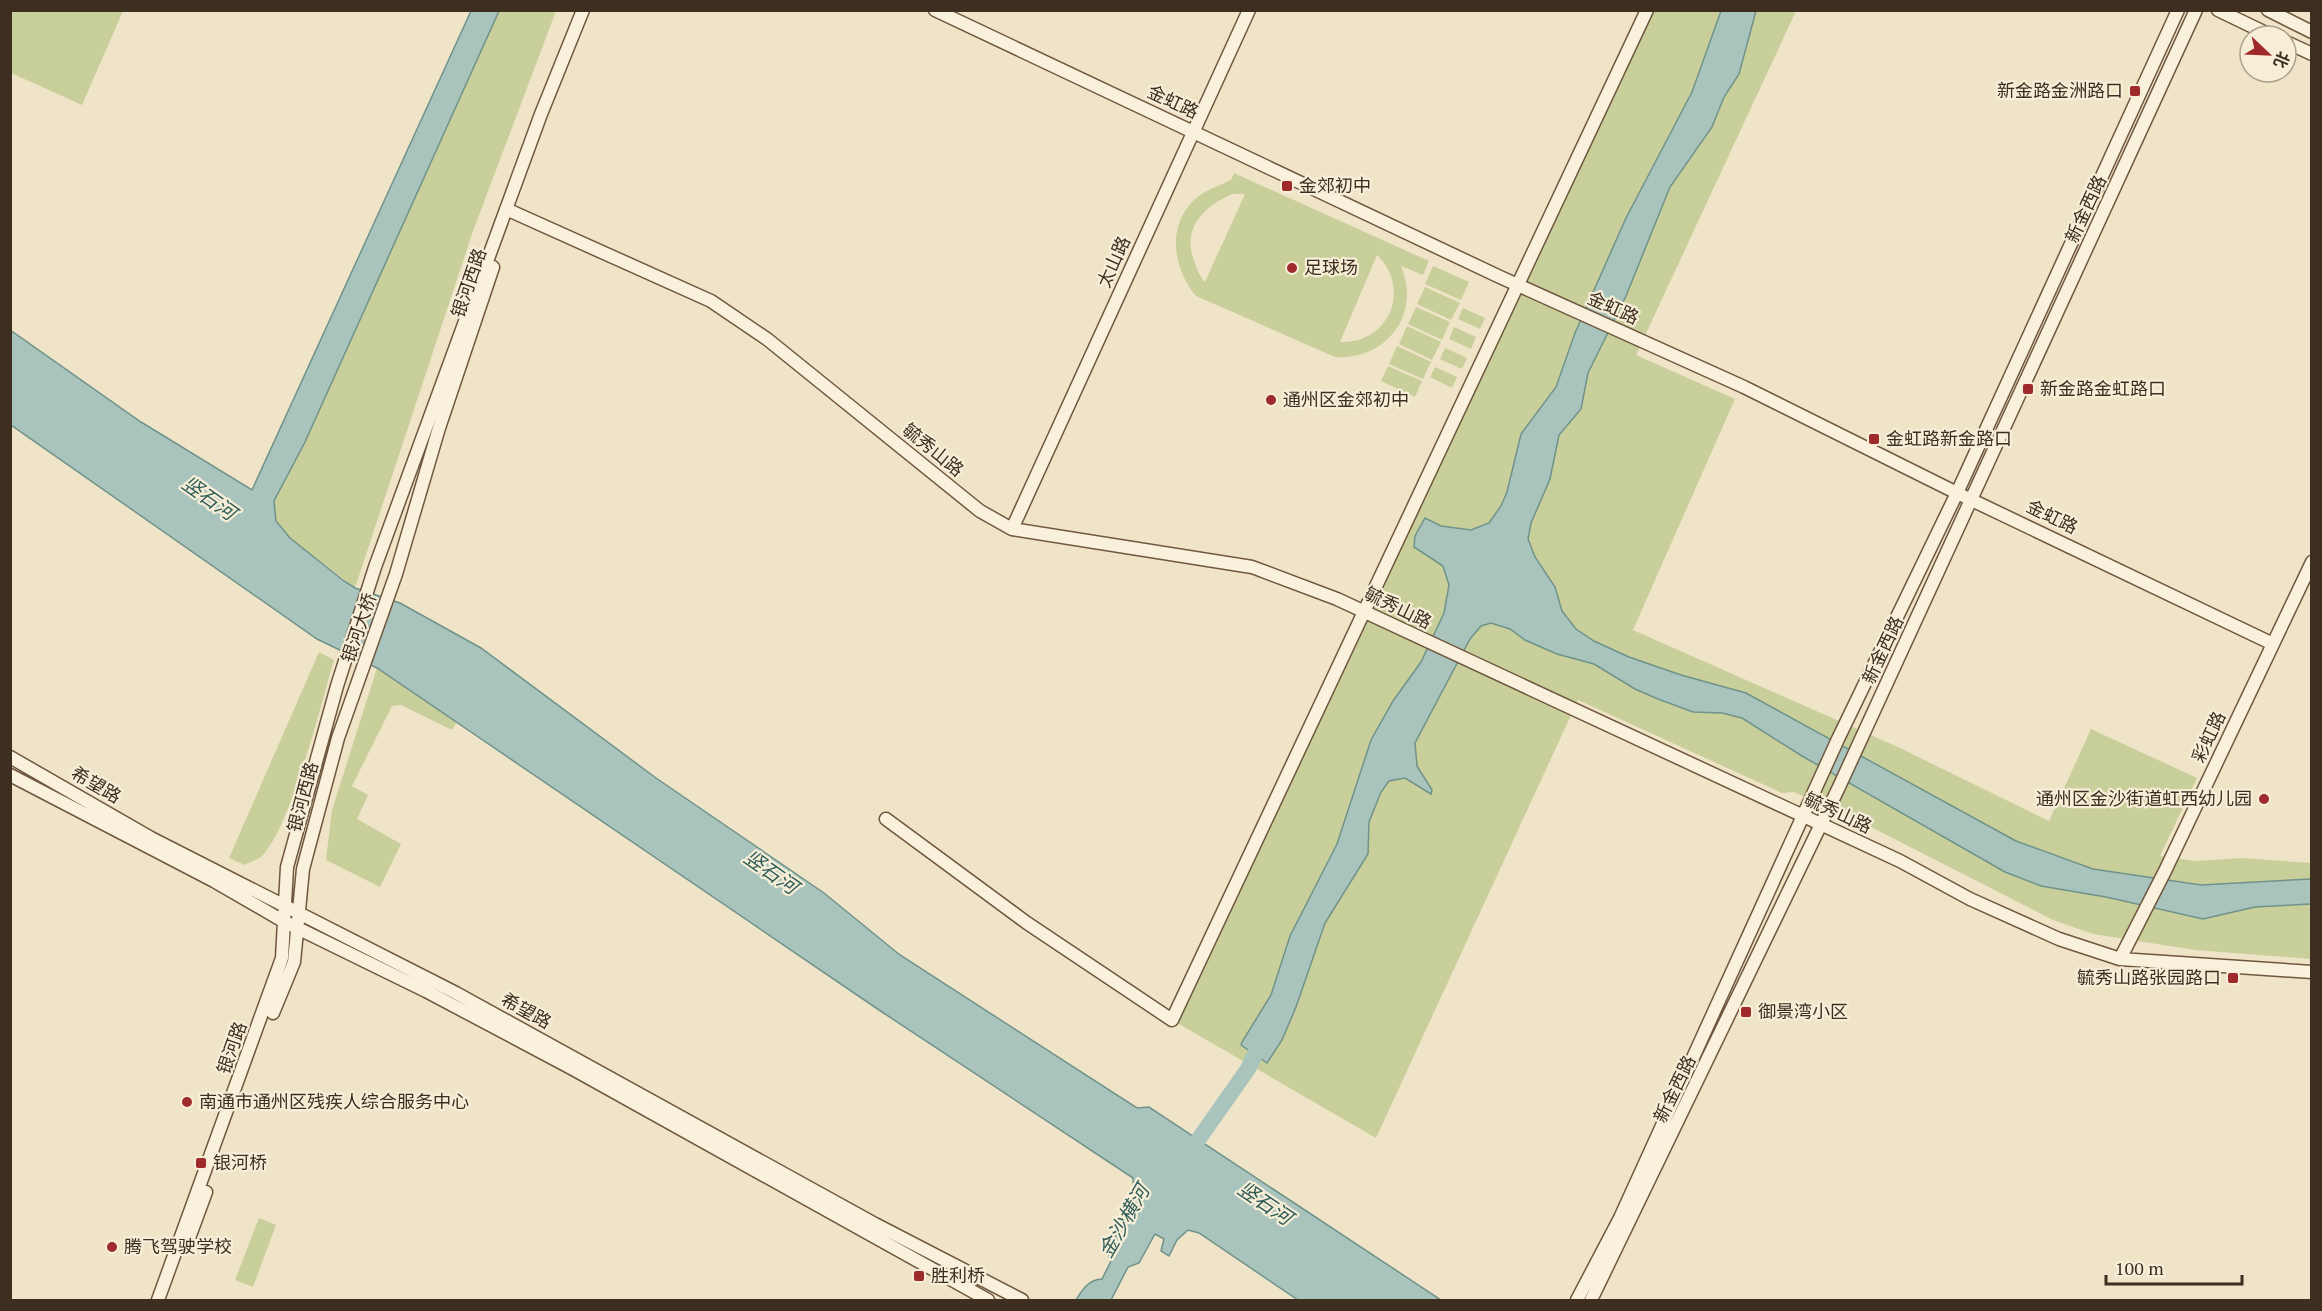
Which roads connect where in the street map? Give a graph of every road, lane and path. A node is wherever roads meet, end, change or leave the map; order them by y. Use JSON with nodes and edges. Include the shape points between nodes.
{"nodes":[{"id":1,"x":583,"y":10,"type":"edge"},
{"id":2,"x":592,"y":10,"type":"edge"},
{"id":3,"x":935,"y":10,"type":"edge"},
{"id":4,"x":1249,"y":10,"type":"edge"},
{"id":5,"x":1647,"y":10,"type":"edge"},
{"id":6,"x":2178,"y":10,"type":"edge"},
{"id":7,"x":2196,"y":10,"type":"edge"},
{"id":8,"x":2218,"y":10,"type":"edge"},
{"id":9,"x":2268,"y":10,"type":"edge"},
{"id":10,"x":2247,"y":24,"type":"edge"},
{"id":11,"x":2312,"y":32,"type":"edge"},
{"id":12,"x":2298,"y":48,"type":"edge"},
{"id":13,"x":2312,"y":54,"type":"edge"},
{"id":14,"x":1193,"y":132,"type":"junction"},
{"id":15,"x":509,"y":211,"type":"junction"},
{"id":16,"x":1519,"y":285,"type":"junction"},
{"id":17,"x":1957,"y":493,"type":"junction"},
{"id":18,"x":1973,"y":499,"type":"junction"},
{"id":19,"x":1012,"y":529,"type":"junction"},
{"id":20,"x":2312,"y":562,"type":"edge"},
{"id":21,"x":375,"y":567,"type":"joint"},
{"id":22,"x":396,"y":574,"type":"joint"},
{"id":23,"x":1366,"y":612,"type":"junction"},
{"id":24,"x":2273,"y":644,"type":"junction"},
{"id":25,"x":337,"y":686,"type":"joint"},
{"id":26,"x":356,"y":693,"type":"joint"},
{"id":27,"x":10,"y":757,"type":"edge"},
{"id":28,"x":10,"y":775,"type":"edge"},
{"id":29,"x":1804,"y":816,"type":"junction"},
{"id":30,"x":886,"y":819,"type":"dead end"},
{"id":31,"x":1821,"y":826,"type":"junction"},
{"id":32,"x":283,"y":904,"type":"junction"},
{"id":33,"x":299,"y":914,"type":"junction"},
{"id":34,"x":283,"y":921,"type":"junction"},
{"id":35,"x":299,"y":929,"type":"junction"},
{"id":36,"x":2120,"y":959,"type":"junction"},
{"id":37,"x":2312,"y":972,"type":"edge"},
{"id":38,"x":158,"y":1300,"type":"edge"},
{"id":39,"x":165,"y":1300,"type":"edge"},
{"id":40,"x":988,"y":1300,"type":"edge"},
{"id":41,"x":1022,"y":1300,"type":"edge"},
{"id":42,"x":1577,"y":1300,"type":"edge"},
{"id":43,"x":1591,"y":1300,"type":"edge"}],
"edges":[{"from":1,"to":15,"type":"main road","name":"银河西路"},
{"from":2,"to":15,"type":"main road","name":"银河西路"},
{"from":3,"to":14,"type":"main road","name":"金虹路"},
{"from":4,"to":14,"type":"main road","name":"太山路"},
{"from":5,"to":16,"type":"main road"},
{"from":6,"to":17,"type":"main road","name":"新金西路"},
{"from":7,"to":18,"type":"main road","name":"新金西路"},
{"from":8,"to":10,"type":"main road"},
{"from":9,"to":11,"type":"main road"},
{"from":12,"to":13,"type":"main road"},
{"from":14,"to":16,"type":"main road","name":"金虹路"},
{"from":14,"to":19,"type":"main road","name":"太山路"},
{"from":15,"to":19,"type":"main road","name":"毓秀山路","via":[[711,301],[767,339],[980,511]]},
{"from":15,"to":21,"type":"main road","name":"银河西路"},
{"from":15,"to":22,"type":"main road","name":"银河西路"},
{"from":16,"to":17,"type":"main road","name":"金虹路","via":[[1744,387]]},
{"from":16,"to":23,"type":"main road"},
{"from":17,"to":18,"type":"main road","name":"金虹路"},
{"from":17,"to":29,"type":"main road","name":"新金西路"},
{"from":18,"to":24,"type":"main road","name":"金虹路"},
{"from":18,"to":31,"type":"main road","name":"新金西路"},
{"from":19,"to":23,"type":"main road","name":"毓秀山路","via":[[1252,567]]},
{"from":20,"to":24,"type":"main road","name":"彩虹路"},
{"from":21,"to":25,"type":"main road","name":"银河大桥"},
{"from":22,"to":26,"type":"main road","name":"银河大桥"},
{"from":23,"to":29,"type":"main road","name":"毓秀山路"},
{"from":23,"to":30,"type":"main road","via":[[1172,1020],[1027,923]]},
{"from":24,"to":36,"type":"main road","name":"彩虹路"},
{"from":25,"to":32,"type":"main road","name":"银河西路","via":[[287,867]]},
{"from":26,"to":33,"type":"main road","name":"银河西路","via":[[338,738],[303,869]]},
{"from":27,"to":32,"type":"main road","name":"希望路","via":[[151,838]]},
{"from":28,"to":34,"type":"main road","name":"希望路"},
{"from":29,"to":31,"type":"main road","name":"毓秀山路"},
{"from":29,"to":42,"type":"main road","name":"新金西路","via":[[1620,1218]]},
{"from":31,"to":36,"type":"main road","name":"毓秀山路","via":[[2059,939]]},
{"from":31,"to":43,"type":"main road","name":"新金西路"},
{"from":32,"to":33,"type":"main road","name":"希望路"},
{"from":32,"to":34,"type":"main road","name":"银河路"},
{"from":33,"to":35,"type":"main road","name":"银河路"},
{"from":33,"to":41,"type":"main road","name":"希望路","via":[[456,993]]},
{"from":34,"to":35,"type":"main road","name":"希望路"},
{"from":34,"to":38,"type":"main road","name":"银河路","via":[[282,958],[271,996]]},
{"from":35,"to":39,"type":"main road","name":"银河路","via":[[294,963]]},
{"from":35,"to":40,"type":"main road","name":"希望路","via":[[573,1069]]},
{"from":36,"to":37,"type":"main road","name":"毓秀山路"}]}
